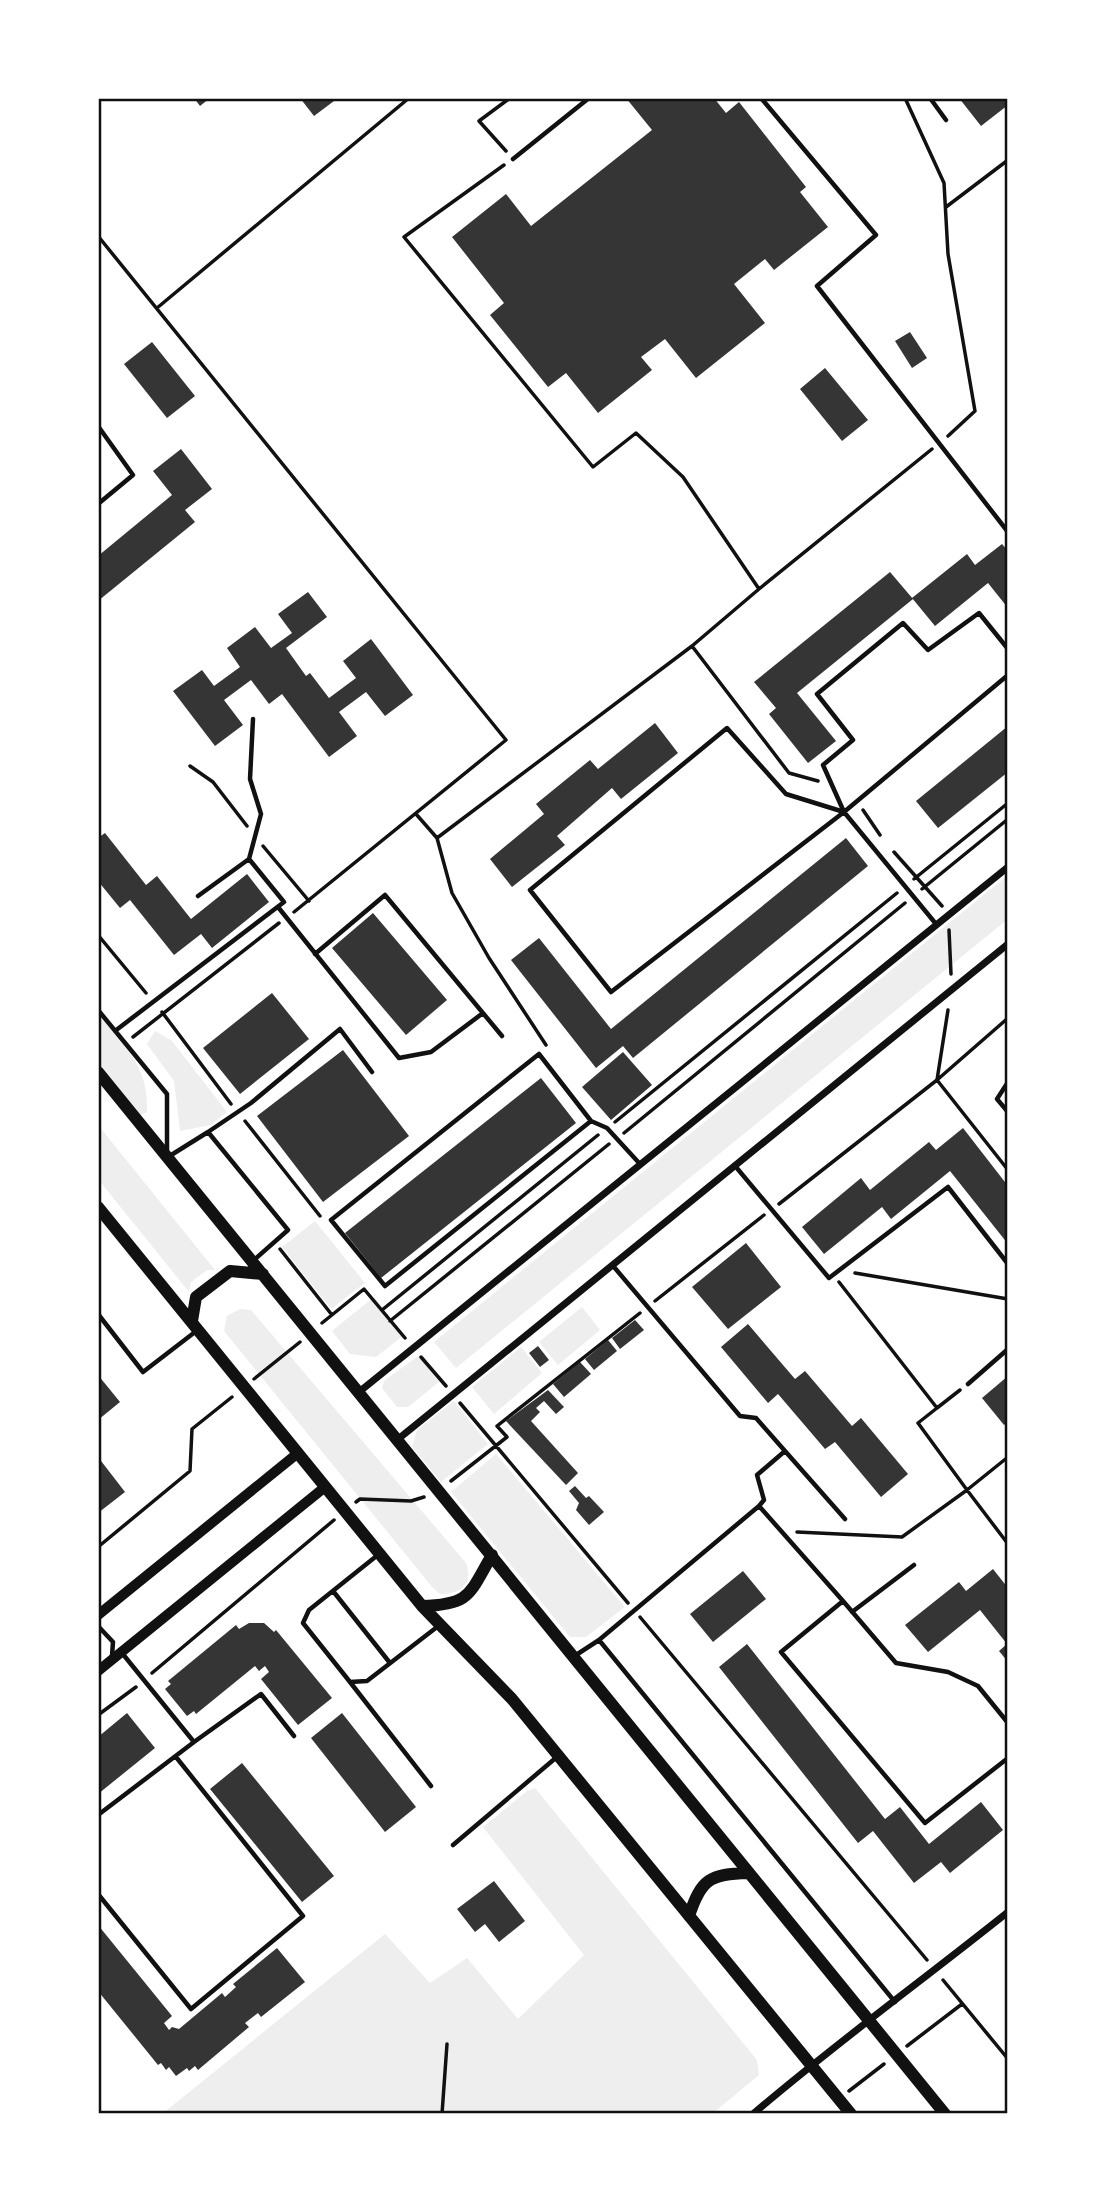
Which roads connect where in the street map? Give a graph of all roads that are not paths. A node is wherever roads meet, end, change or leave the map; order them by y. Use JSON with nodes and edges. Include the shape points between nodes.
{"nodes":[{"id":1,"x":589,"y":98,"type":"edge"},
{"id":2,"x":761,"y":98,"type":"edge"},
{"id":3,"x":930,"y":98,"type":"edge"},
{"id":4,"x":946,"y":120,"type":"dead end"},
{"id":5,"x":513,"y":159,"type":"road end"},
{"id":6,"x":98,"y":426,"type":"edge"},
{"id":7,"x":98,"y":504,"type":"edge"},
{"id":8,"x":1008,"y":532,"type":"edge"},
{"id":9,"x":1008,"y":649,"type":"edge"},
{"id":10,"x":1008,"y":675,"type":"edge"},
{"id":11,"x":253,"y":719,"type":"dead end"},
{"id":12,"x":844,"y":812,"type":"junction"},
{"id":13,"x":249,"y":859,"type":"junction"},
{"id":14,"x":1008,"y":867,"type":"edge"},
{"id":15,"x":198,"y":896,"type":"dead end"},
{"id":16,"x":278,"y":907,"type":"junction"},
{"id":17,"x":936,"y":924,"type":"junction"},
{"id":18,"x":1008,"y":944,"type":"edge"},
{"id":19,"x":315,"y":954,"type":"junction"},
{"id":20,"x":98,"y":1010,"type":"edge"},
{"id":21,"x":482,"y":1013,"type":"junction"},
{"id":22,"x":115,"y":1031,"type":"junction"},
{"id":23,"x":502,"y":1036,"type":"dead end"},
{"id":24,"x":98,"y":1072,"type":"edge"},
{"id":25,"x":372,"y":1072,"type":"dead end"},
{"id":26,"x":1008,"y":1082,"type":"edge"},
{"id":27,"x":1008,"y":1112,"type":"edge"},
{"id":28,"x":591,"y":1121,"type":"junction"},
{"id":29,"x":208,"y":1132,"type":"junction"},
{"id":30,"x":167,"y":1158,"type":"junction"},
{"id":31,"x":641,"y":1164,"type":"junction"},
{"id":32,"x":736,"y":1167,"type":"junction"},
{"id":33,"x":98,"y":1207,"type":"edge"},
{"id":34,"x":252,"y":1261,"type":"junction"},
{"id":35,"x":1008,"y":1264,"type":"edge"},
{"id":36,"x":614,"y":1267,"type":"junction"},
{"id":37,"x":263,"y":1274,"type":"junction"},
{"id":38,"x":98,"y":1316,"type":"edge"},
{"id":39,"x":195,"y":1325,"type":"junction"},
{"id":40,"x":1008,"y":1349,"type":"edge"},
{"id":41,"x":968,"y":1384,"type":"dead end"},
{"id":42,"x":359,"y":1392,"type":"junction"},
{"id":43,"x":396,"y":1441,"type":"junction"},
{"id":44,"x":785,"y":1451,"type":"junction"},
{"id":45,"x":298,"y":1453,"type":"junction"},
{"id":46,"x":326,"y":1487,"type":"junction"},
{"id":47,"x":759,"y":1506,"type":"junction"},
{"id":48,"x":845,"y":1519,"type":"dead end"},
{"id":49,"x":380,"y":1554,"type":"junction"},
{"id":50,"x":492,"y":1555,"type":"junction"},
{"id":51,"x":914,"y":1565,"type":"dead end"},
{"id":52,"x":333,"y":1591,"type":"junction"},
{"id":53,"x":843,"y":1601,"type":"junction"},
{"id":54,"x":422,"y":1606,"type":"junction"},
{"id":55,"x":852,"y":1612,"type":"junction"},
{"id":56,"x":98,"y":1615,"type":"edge"},
{"id":57,"x":440,"y":1624,"type":"junction"},
{"id":58,"x":98,"y":1626,"type":"edge"},
{"id":59,"x":599,"y":1640,"type":"junction"},
{"id":60,"x":122,"y":1653,"type":"junction"},
{"id":61,"x":571,"y":1658,"type":"junction"},
{"id":62,"x":112,"y":1660,"type":"junction"},
{"id":63,"x":390,"y":1663,"type":"junction"},
{"id":64,"x":98,"y":1671,"type":"edge"},
{"id":65,"x":350,"y":1682,"type":"junction"},
{"id":66,"x":1008,"y":1723,"type":"edge"},
{"id":67,"x":293,"y":1736,"type":"dead end"},
{"id":68,"x":194,"y":1742,"type":"junction"},
{"id":69,"x":559,"y":1756,"type":"junction"},
{"id":70,"x":176,"y":1757,"type":"junction"},
{"id":71,"x":1008,"y":1758,"type":"edge"},
{"id":72,"x":431,"y":1786,"type":"dead end"},
{"id":73,"x":98,"y":1815,"type":"edge"},
{"id":74,"x":453,"y":1845,"type":"dead end"},
{"id":75,"x":748,"y":1873,"type":"junction"},
{"id":76,"x":98,"y":1894,"type":"edge"},
{"id":77,"x":1008,"y":1912,"type":"edge"},
{"id":78,"x":689,"y":1916,"type":"junction"},
{"id":79,"x":895,"y":2003,"type":"junction"},
{"id":80,"x":868,"y":2019,"type":"junction"},
{"id":81,"x":811,"y":2064,"type":"junction"},
{"id":82,"x":753,"y":2114,"type":"edge"},
{"id":83,"x":851,"y":2114,"type":"edge"},
{"id":84,"x":945,"y":2114,"type":"edge"}],
"edges":[{"from":1,"to":5,"type":"lane"},
{"from":2,"to":8,"type":"lane","via":[[876,235],[817,286]]},
{"from":3,"to":4,"type":"lane"},
{"from":6,"to":7,"type":"lane","via":[[133,475]]},
{"from":9,"to":12,"type":"lane","via":[[979,613],[928,650],[903,623],[817,694],[853,740],[823,765]]},
{"from":10,"to":12,"type":"lane"},
{"from":11,"to":13,"type":"lane","via":[[250,779],[261,814]]},
{"from":12,"to":12,"type":"lane","via":[[611,992],[530,890],[727,729],[786,794]]},
{"from":12,"to":17,"type":"lane"},
{"from":13,"to":15,"type":"lane"},
{"from":13,"to":16,"type":"lane","via":[[284,902]]},
{"from":14,"to":17,"type":"street"},
{"from":16,"to":19,"type":"lane"},
{"from":16,"to":22,"type":"lane"},
{"from":17,"to":31,"type":"street"},
{"from":18,"to":32,"type":"street"},
{"from":19,"to":21,"type":"lane","via":[[399,1058],[431,1052]]},
{"from":19,"to":21,"type":"lane","via":[[385,895]]},
{"from":20,"to":22,"type":"lane"},
{"from":21,"to":23,"type":"lane"},
{"from":22,"to":30,"type":"lane","via":[[167,1094]]},
{"from":24,"to":30,"type":"main road"},
{"from":25,"to":29,"type":"lane","via":[[340,1029]]},
{"from":26,"to":27,"type":"lane","via":[[998,1099]]},
{"from":28,"to":28,"type":"lane","via":[[539,1054],[331,1220],[385,1286]]},
{"from":28,"to":31,"type":"lane","via":[[618,1137]]},
{"from":29,"to":30,"type":"lane"},
{"from":29,"to":34,"type":"lane","via":[[288,1230]]},
{"from":30,"to":34,"type":"main road"},
{"from":31,"to":42,"type":"street"},
{"from":32,"to":35,"type":"lane","via":[[830,1278],[947,1187]]},
{"from":32,"to":36,"type":"street"},
{"from":33,"to":39,"type":"main road"},
{"from":34,"to":37,"type":"main road"},
{"from":36,"to":43,"type":"street"},
{"from":36,"to":44,"type":"lane","via":[[740,1416],[756,1418]]},
{"from":37,"to":39,"type":"main road","via":[[230,1271],[196,1297]]},
{"from":37,"to":42,"type":"main road"},
{"from":38,"to":39,"type":"lane","via":[[143,1372]]},
{"from":39,"to":45,"type":"main road"},
{"from":40,"to":41,"type":"lane"},
{"from":42,"to":43,"type":"main road"},
{"from":43,"to":50,"type":"main road"},
{"from":44,"to":47,"type":"lane","via":[[757,1475],[764,1500]]},
{"from":44,"to":48,"type":"lane"},
{"from":45,"to":46,"type":"main road"},
{"from":45,"to":56,"type":"street"},
{"from":46,"to":49,"type":"main road"},
{"from":46,"to":60,"type":"street"},
{"from":47,"to":53,"type":"lane"},
{"from":47,"to":59,"type":"lane"},
{"from":49,"to":52,"type":"lane"},
{"from":49,"to":54,"type":"main road"},
{"from":50,"to":54,"type":"main road","via":[[469,1594],[451,1605]]},
{"from":50,"to":61,"type":"main road"},
{"from":51,"to":55,"type":"lane"},
{"from":52,"to":63,"type":"lane"},
{"from":52,"to":65,"type":"lane","via":[[309,1610],[303,1623]]},
{"from":53,"to":55,"type":"lane"},
{"from":53,"to":71,"type":"lane","via":[[781,1652],[925,1823]]},
{"from":54,"to":57,"type":"main road"},
{"from":55,"to":66,"type":"lane","via":[[896,1663],[948,1672],[978,1686]]},
{"from":57,"to":63,"type":"lane"},
{"from":57,"to":69,"type":"main road"},
{"from":58,"to":62,"type":"lane","via":[[113,1642]]},
{"from":59,"to":61,"type":"lane"},
{"from":59,"to":79,"type":"lane"},
{"from":60,"to":62,"type":"street"},
{"from":60,"to":68,"type":"lane"},
{"from":61,"to":75,"type":"main road"},
{"from":62,"to":64,"type":"street"},
{"from":63,"to":65,"type":"lane","via":[[367,1681]]},
{"from":65,"to":72,"type":"lane"},
{"from":67,"to":68,"type":"lane","via":[[261,1694]]},
{"from":68,"to":70,"type":"lane"},
{"from":69,"to":74,"type":"lane"},
{"from":69,"to":78,"type":"main road"},
{"from":70,"to":73,"type":"lane"},
{"from":70,"to":76,"type":"lane","via":[[303,1916],[191,2009]]},
{"from":75,"to":78,"type":"main road","via":[[709,1880],[697,1893]]},
{"from":75,"to":80,"type":"main road"},
{"from":77,"to":79,"type":"street"},
{"from":78,"to":81,"type":"main road"},
{"from":79,"to":80,"type":"street"},
{"from":80,"to":81,"type":"street"},
{"from":80,"to":84,"type":"main road"},
{"from":81,"to":82,"type":"street"},
{"from":81,"to":83,"type":"main road"}]}
